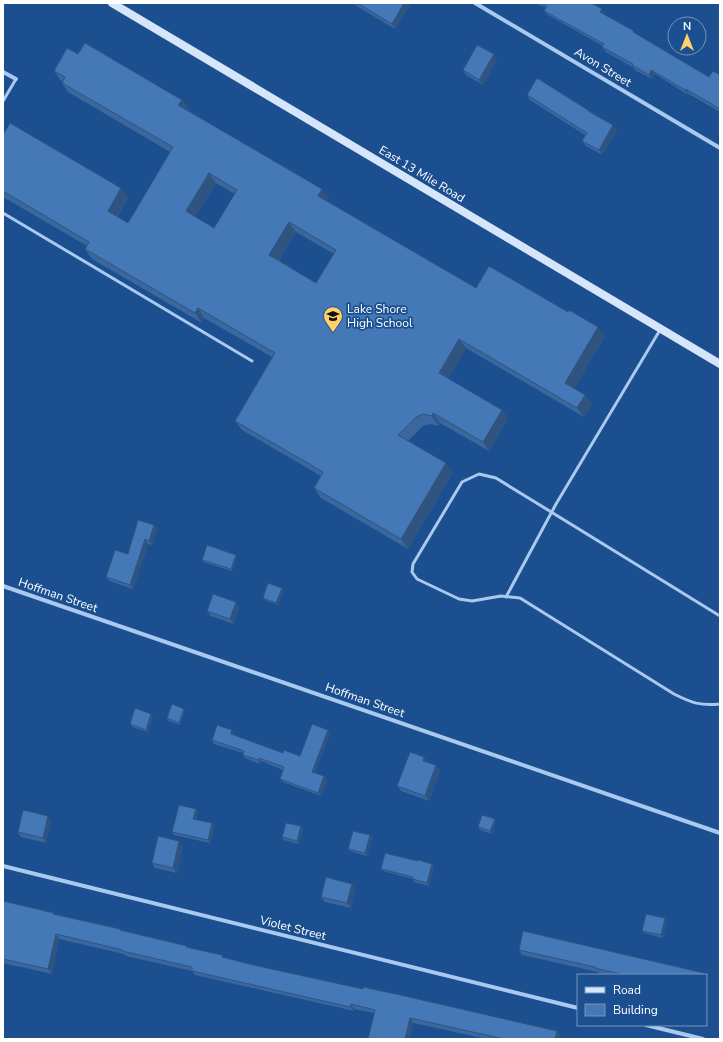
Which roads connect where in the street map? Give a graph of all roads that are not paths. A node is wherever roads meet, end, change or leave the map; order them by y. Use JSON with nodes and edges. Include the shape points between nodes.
{"nodes":[{"id":1,"x":112,"y":3,"type":"edge"},
{"id":2,"x":475,"y":3,"type":"edge"},
{"id":3,"x":3,"y":72,"type":"edge"},
{"id":4,"x":16,"y":79,"type":"joint"},
{"id":5,"x":3,"y":102,"type":"edge"},
{"id":6,"x":720,"y":148,"type":"edge"},
{"id":7,"x":3,"y":213,"type":"edge"},
{"id":8,"x":660,"y":330,"type":"junction"},
{"id":9,"x":252,"y":361,"type":"dead end"},
{"id":10,"x":720,"y":364,"type":"edge"},
{"id":11,"x":552,"y":512,"type":"junction"},
{"id":12,"x":3,"y":586,"type":"edge"},
{"id":13,"x":506,"y":597,"type":"junction"},
{"id":14,"x":720,"y":616,"type":"edge"},
{"id":15,"x":720,"y":704,"type":"edge"},
{"id":16,"x":720,"y":833,"type":"edge"},
{"id":17,"x":3,"y":866,"type":"edge"},
{"id":18,"x":577,"y":1008,"type":"edge"},
{"id":19,"x":650,"y":1026,"type":"edge"},
{"id":20,"x":703,"y":1039,"type":"edge"}],
"edges":[{"from":1,"to":8,"type":"main road","name":"East 13 Mile Road"},
{"from":2,"to":6,"type":"street","name":"Avon Street"},
{"from":3,"to":4,"type":"street"},
{"from":4,"to":5,"type":"lane"},
{"from":7,"to":9,"type":"lane"},
{"from":8,"to":10,"type":"main road","name":"East 13 Mile Road"},
{"from":8,"to":11,"type":"lane"},
{"from":11,"to":13,"type":"lane"},
{"from":11,"to":13,"type":"lane","via":[[496,478],[479,474],[462,482],[413,564],[412,572],[417,579],[459,599],[472,601]]},
{"from":11,"to":14,"type":"lane"},
{"from":12,"to":16,"type":"street","name":"Hoffman Street"},
{"from":13,"to":15,"type":"lane","via":[[520,598],[690,702]]},
{"from":17,"to":18,"type":"street","name":"Violet Street"},
{"from":19,"to":20,"type":"street"}]}
